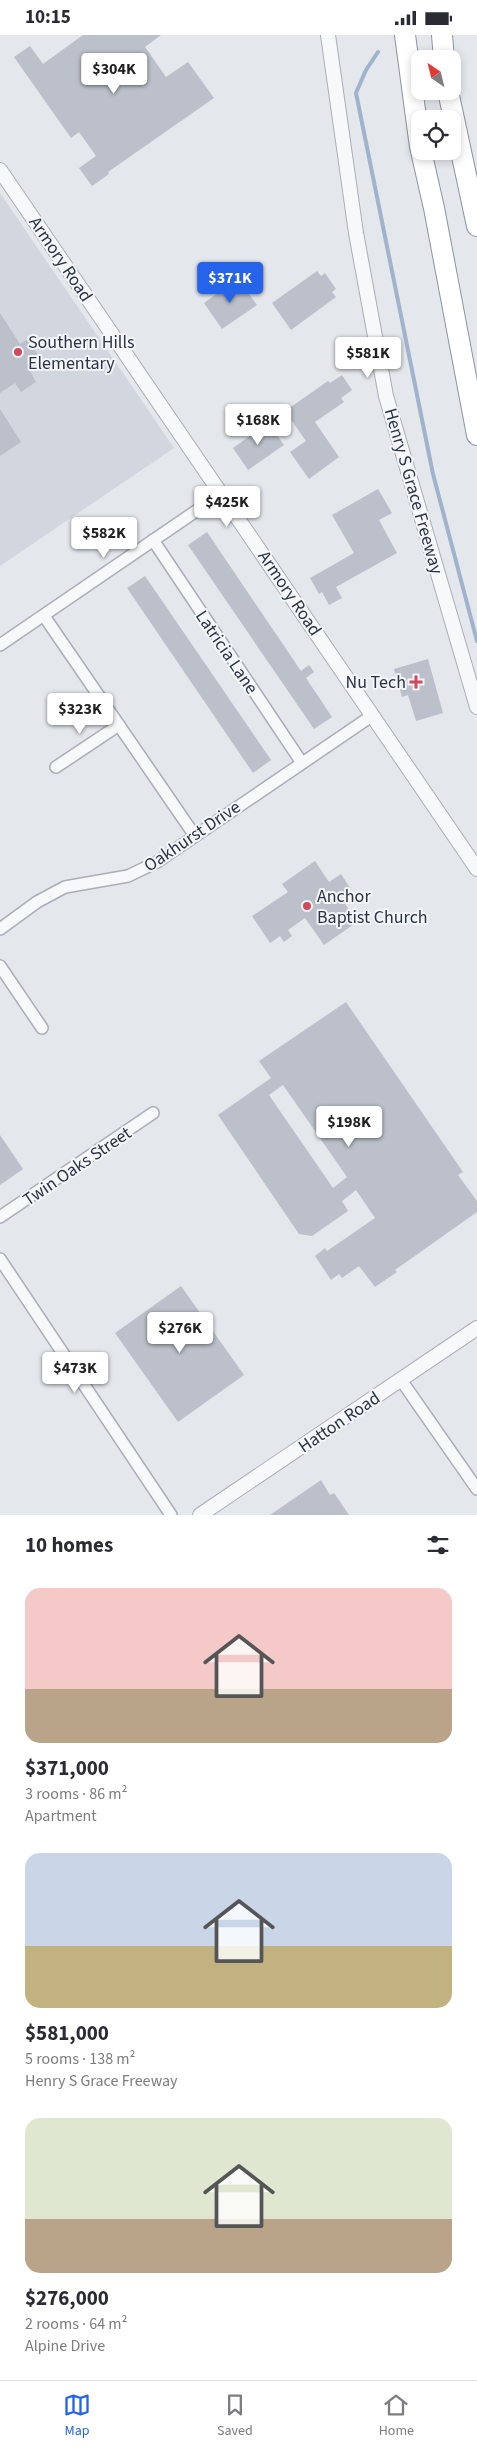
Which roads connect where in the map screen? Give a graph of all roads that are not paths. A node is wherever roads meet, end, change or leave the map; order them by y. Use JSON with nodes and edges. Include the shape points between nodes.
{"nodes":[{"id":1,"x":328,"y":35,"type":"edge"},
{"id":2,"x":398,"y":35,"type":"edge"},
{"id":3,"x":405,"y":35,"type":"edge"},
{"id":4,"x":442,"y":35,"type":"edge"},
{"id":5,"x":446,"y":35,"type":"edge"},
{"id":6,"x":444,"y":50,"type":"edge"},
{"id":7,"x":445,"y":50,"type":"edge"},
{"id":8,"x":450,"y":100,"type":"edge"},
{"id":9,"x":412,"y":110,"type":"edge"},
{"id":10,"x":414,"y":110,"type":"edge"},
{"id":11,"x":423,"y":160,"type":"edge"},
{"id":12,"x":0,"y":170,"type":"edge"},
{"id":13,"x":477,"y":226,"type":"edge"},
{"id":14,"x":475,"y":427,"type":"edge"},
{"id":15,"x":477,"y":443,"type":"edge"},
{"id":16,"x":221,"y":494,"type":"junction"},
{"id":17,"x":153,"y":540,"type":"junction"},
{"id":18,"x":44,"y":616,"type":"junction"},
{"id":19,"x":0,"y":645,"type":"edge"},
{"id":20,"x":477,"y":707,"type":"edge"},
{"id":21,"x":373,"y":715,"type":"junction"},
{"id":22,"x":119,"y":725,"type":"junction"},
{"id":23,"x":302,"y":763,"type":"junction"},
{"id":24,"x":56,"y":767,"type":"dead end"},
{"id":25,"x":195,"y":836,"type":"junction"},
{"id":26,"x":477,"y":869,"type":"edge"},
{"id":27,"x":0,"y":929,"type":"edge"},
{"id":28,"x":0,"y":966,"type":"edge"},
{"id":29,"x":42,"y":1027,"type":"dead end"},
{"id":30,"x":154,"y":1113,"type":"dead end"},
{"id":31,"x":0,"y":1217,"type":"edge"},
{"id":32,"x":0,"y":1259,"type":"edge"},
{"id":33,"x":477,"y":1328,"type":"edge"},
{"id":34,"x":401,"y":1380,"type":"junction"},
{"id":35,"x":477,"y":1489,"type":"edge"},
{"id":36,"x":171,"y":1515,"type":"edge"},
{"id":37,"x":200,"y":1515,"type":"edge"}],
"edges":[{"from":1,"to":20,"type":"street","name":"Henry S Grace Freeway","via":[[356,233],[386,396]]},
{"from":2,"to":9,"type":"highway"},
{"from":3,"to":10,"type":"highway"},
{"from":4,"to":6,"type":"highway"},
{"from":5,"to":7,"type":"highway"},
{"from":8,"to":13,"type":"highway"},
{"from":11,"to":14,"type":"highway"},
{"from":12,"to":16,"type":"street","name":"Armory Road"},
{"from":14,"to":15,"type":"highway"},
{"from":16,"to":17,"type":"street"},
{"from":16,"to":21,"type":"street","name":"Armory Road"},
{"from":17,"to":18,"type":"street"},
{"from":17,"to":23,"type":"street","name":"Latricia Lane"},
{"from":18,"to":19,"type":"street"},
{"from":18,"to":22,"type":"street"},
{"from":21,"to":23,"type":"street","name":"Oakhurst Drive"},
{"from":21,"to":26,"type":"street","name":"Armory Road"},
{"from":22,"to":24,"type":"street"},
{"from":22,"to":25,"type":"street"},
{"from":23,"to":25,"type":"street","name":"Oakhurst Drive"},
{"from":25,"to":27,"type":"street","name":"Oakhurst Drive","via":[[141,871],[118,879],[73,885],[49,895]]},
{"from":28,"to":29,"type":"street"},
{"from":30,"to":31,"type":"street","name":"Twin Oaks Street"},
{"from":32,"to":36,"type":"street"},
{"from":33,"to":34,"type":"street","name":"Hatton Road"},
{"from":34,"to":35,"type":"street"},
{"from":34,"to":37,"type":"street","name":"Hatton Road"}]}
